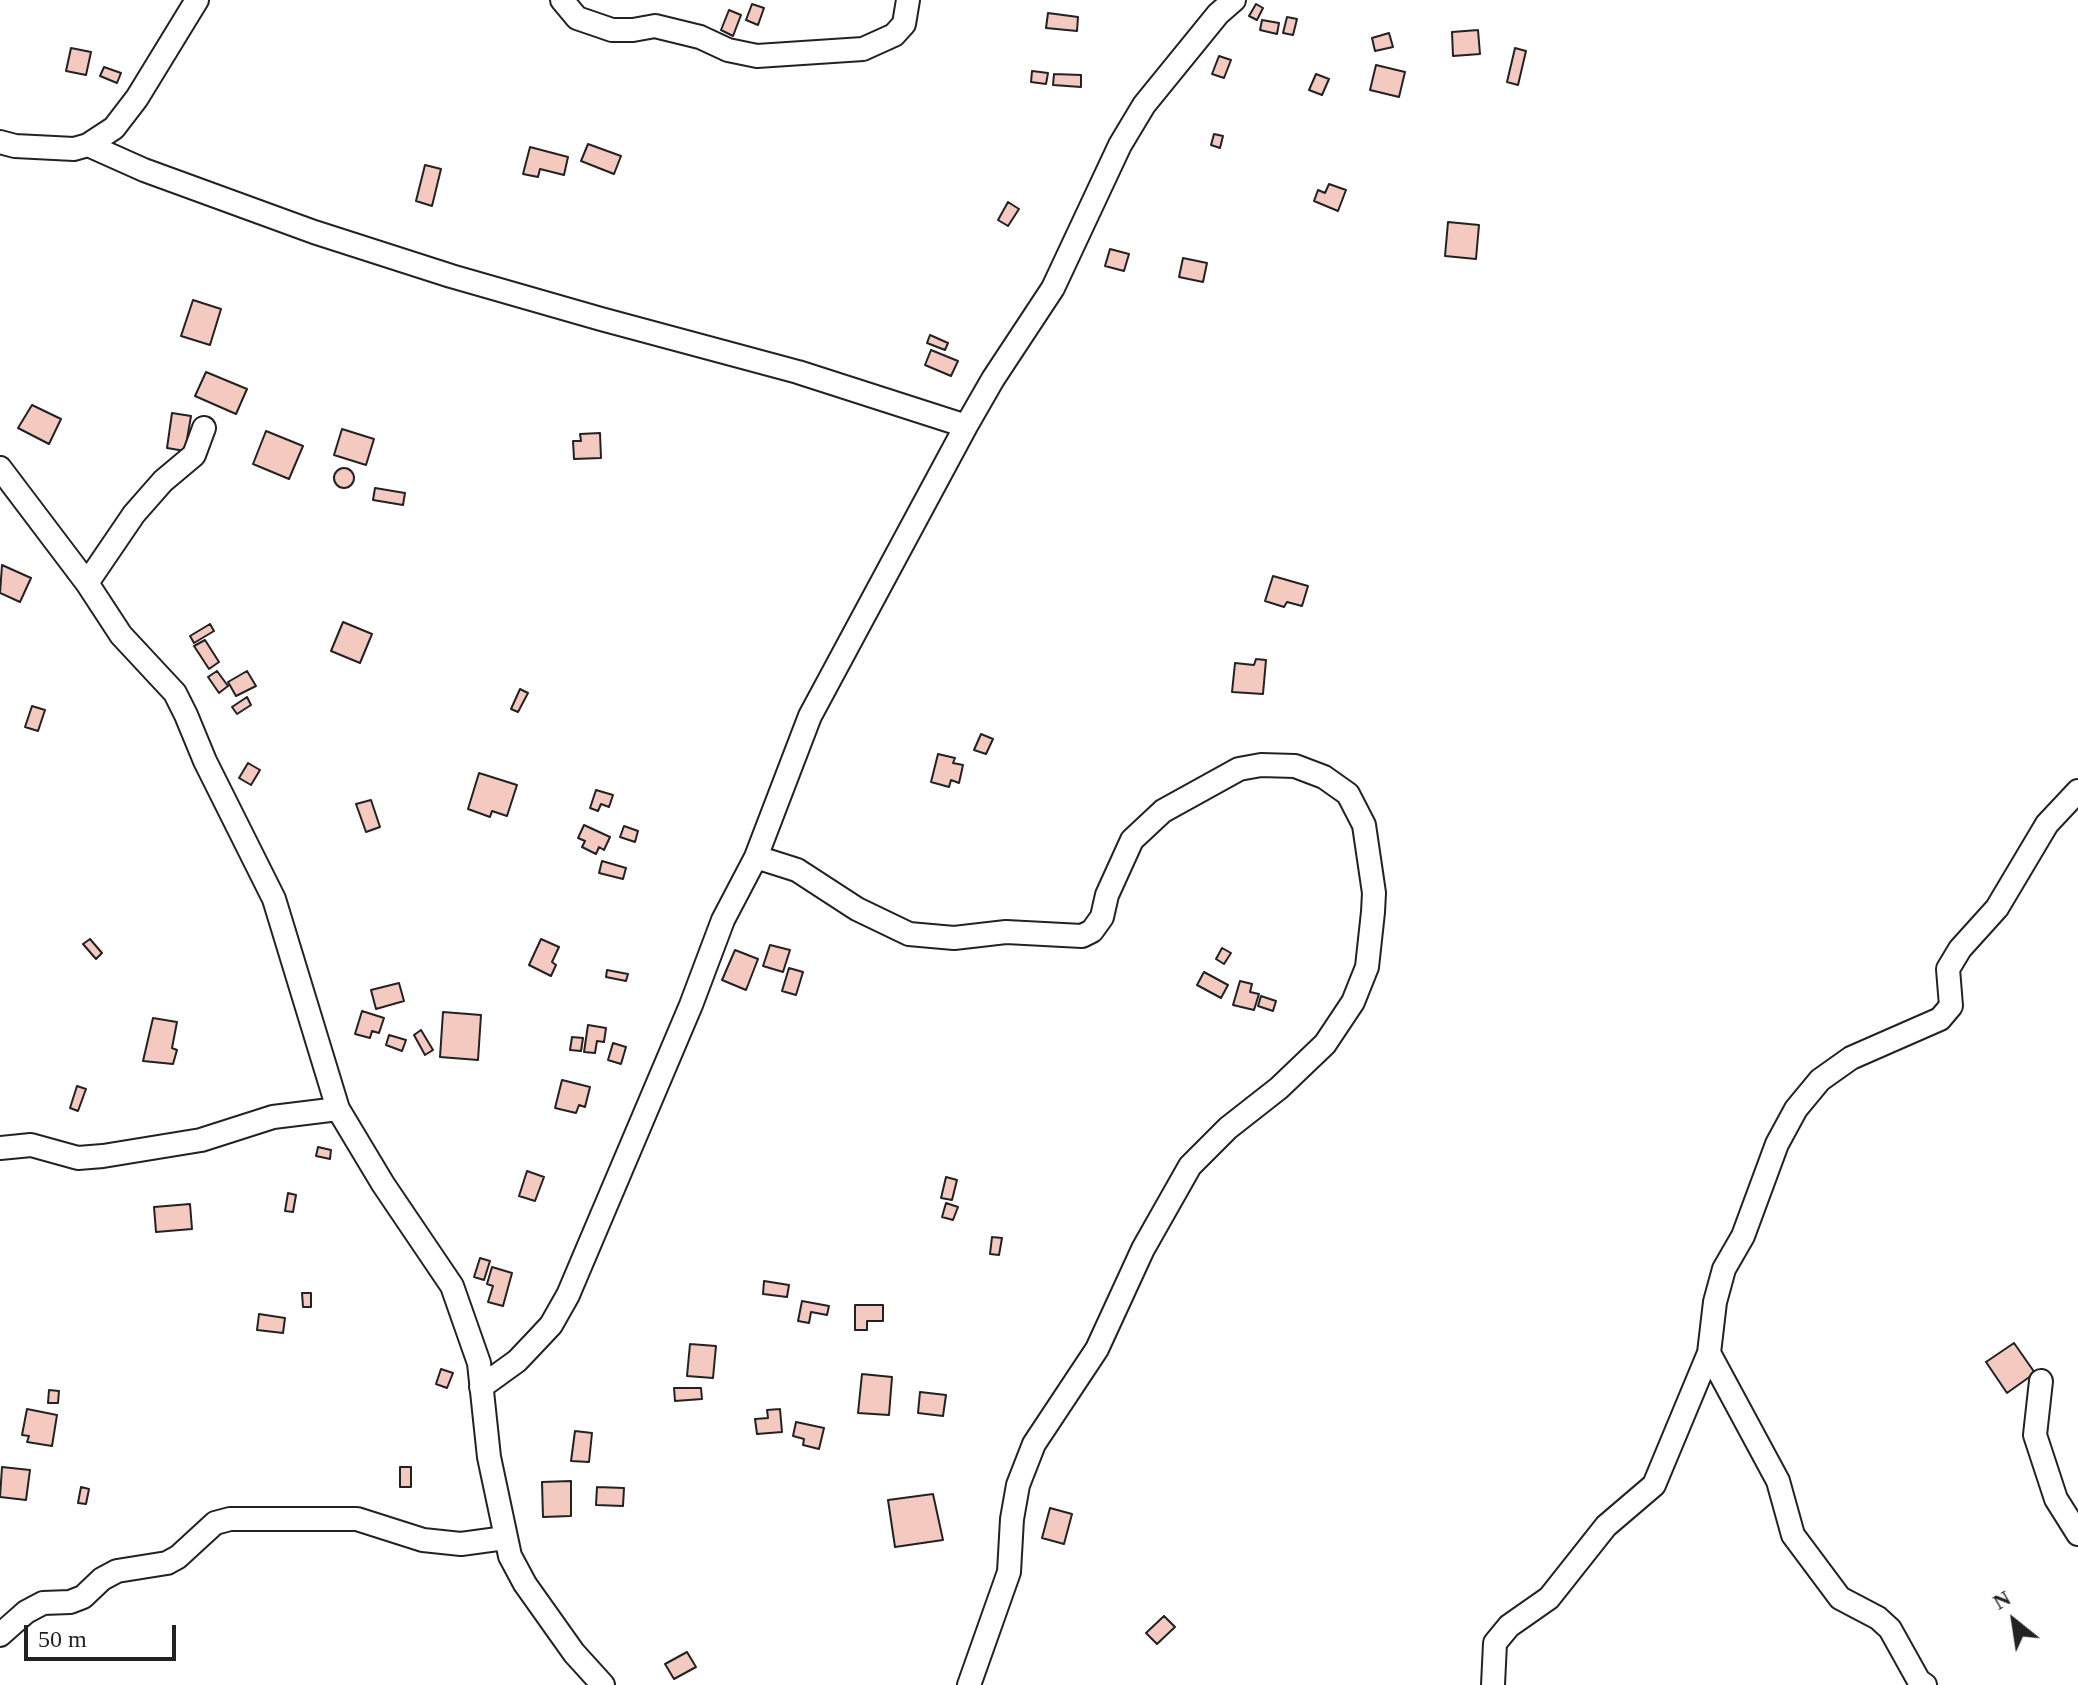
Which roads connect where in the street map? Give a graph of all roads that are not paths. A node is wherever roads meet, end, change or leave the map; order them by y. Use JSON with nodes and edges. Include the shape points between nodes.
{"nodes":[{"id":1,"x":197,"y":0,"type":"edge"},
{"id":2,"x":562,"y":0,"type":"edge"},
{"id":3,"x":908,"y":0,"type":"edge"},
{"id":4,"x":1234,"y":0,"type":"edge"},
{"id":5,"x":0,"y":142,"type":"edge"},
{"id":6,"x":88,"y":145,"type":"junction"},
{"id":7,"x":966,"y":426,"type":"junction"},
{"id":8,"x":204,"y":428,"type":"dead end"},
{"id":9,"x":0,"y":468,"type":"edge"},
{"id":10,"x":87,"y":583,"type":"junction"},
{"id":11,"x":2078,"y":791,"type":"edge"},
{"id":12,"x":756,"y":857,"type":"junction"},
{"id":13,"x":338,"y":1109,"type":"junction"},
{"id":14,"x":0,"y":1148,"type":"edge"},
{"id":15,"x":1709,"y":1353,"type":"junction"},
{"id":16,"x":2041,"y":1381,"type":"dead end"},
{"id":17,"x":481,"y":1387,"type":"junction"},
{"id":18,"x":2078,"y":1534,"type":"edge"},
{"id":19,"x":505,"y":1538,"type":"junction"},
{"id":20,"x":0,"y":1635,"type":"edge"},
{"id":21,"x":603,"y":1685,"type":"edge"},
{"id":22,"x":969,"y":1685,"type":"edge"},
{"id":23,"x":1493,"y":1685,"type":"edge"},
{"id":24,"x":1925,"y":1685,"type":"edge"}],
"edges":[{"from":1,"to":6,"type":"street","via":[[128,111]]},
{"from":2,"to":3,"type":"street","via":[[577,18],[591,24],[612,30],[655,26],[757,56],[863,49],[894,35],[904,24]]},
{"from":4,"to":7,"type":"street","via":[[1144,105],[1053,288]]},
{"from":5,"to":6,"type":"street","via":[[56,149]]},
{"from":6,"to":7,"type":"street","via":[[342,241],[798,372]]},
{"from":7,"to":12,"type":"street","via":[[810,716]]},
{"from":8,"to":10,"type":"street","via":[[194,455],[134,514]]},
{"from":9,"to":10,"type":"street"},
{"from":10,"to":13,"type":"street","via":[[121,635],[175,693],[274,899]]},
{"from":11,"to":15,"type":"street","via":[[2047,824],[1997,908],[1954,959],[1947,978],[1951,1006],[1940,1019],[1851,1058],[1820,1080],[1796,1109],[1724,1269]]},
{"from":12,"to":17,"type":"street","via":[[723,920],[568,1295],[536,1341]]},
{"from":12,"to":22,"type":"street","via":[[797,870],[857,909],[909,934],[1082,936],[1102,917],[1132,840],[1163,811],[1239,769],[1295,766],[1324,777],[1348,794],[1364,825],[1373,912],[1367,967],[1353,1002],[1325,1044],[1190,1166],[1143,1249],[1097,1349],[1034,1444],[1018,1485],[1009,1572]]},
{"from":13,"to":14,"type":"street","via":[[273,1117],[201,1140],[103,1156],[78,1158],[31,1145]]},
{"from":13,"to":17,"type":"street","via":[[452,1286],[479,1363]]},
{"from":15,"to":23,"type":"street","via":[[1654,1485],[1606,1526],[1549,1598],[1509,1626],[1495,1643]]},
{"from":15,"to":24,"type":"street","via":[[1778,1481],[1793,1535],[1840,1598],[1890,1629]]},
{"from":16,"to":18,"type":"street","via":[[2035,1435],[2056,1499]]},
{"from":17,"to":19,"type":"street"},
{"from":19,"to":20,"type":"street","via":[[461,1544],[423,1540],[357,1519],[230,1519],[215,1523],[167,1563],[117,1571],[83,1597],[43,1603],[26,1612]]},
{"from":19,"to":21,"type":"street","via":[[525,1584]]}]}
